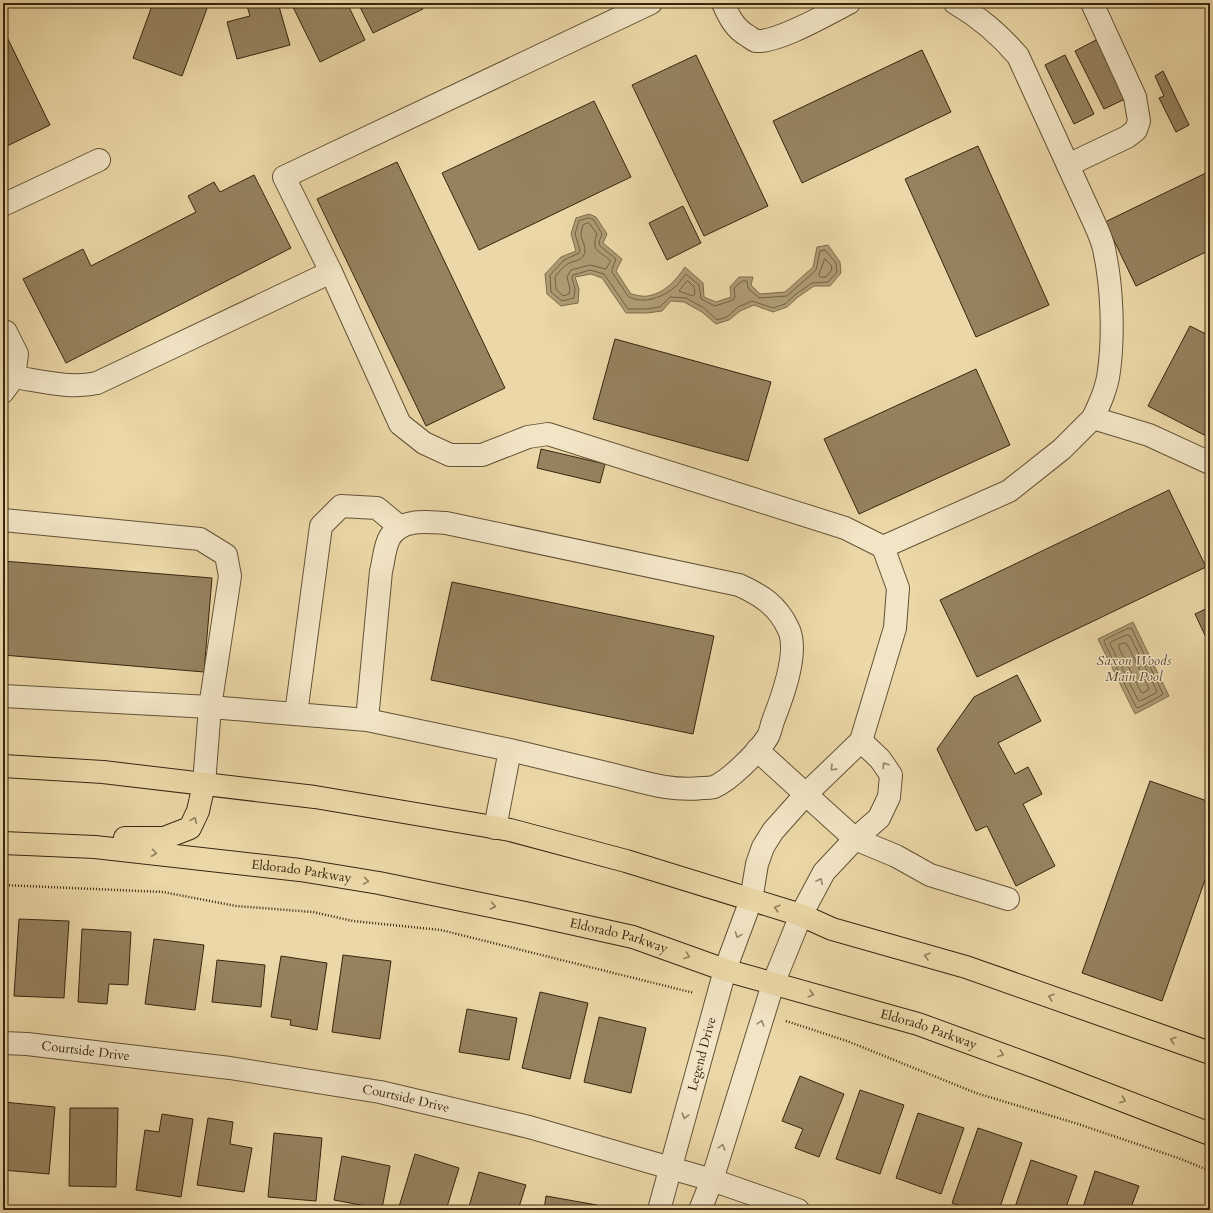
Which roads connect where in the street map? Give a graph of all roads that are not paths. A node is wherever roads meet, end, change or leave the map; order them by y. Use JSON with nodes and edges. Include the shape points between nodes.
{"nodes":[{"id":1,"x":651,"y":3,"type":"edge"},
{"id":2,"x":723,"y":3,"type":"edge"},
{"id":3,"x":849,"y":3,"type":"edge"},
{"id":4,"x":955,"y":3,"type":"edge"},
{"id":5,"x":1092,"y":3,"type":"edge"},
{"id":6,"x":99,"y":160,"type":"dead end"},
{"id":7,"x":1068,"y":165,"type":"junction"},
{"id":8,"x":3,"y":205,"type":"edge"},
{"id":9,"x":331,"y":272,"type":"junction"},
{"id":10,"x":3,"y":330,"type":"edge"},
{"id":11,"x":9,"y":384,"type":"edge"},
{"id":12,"x":1093,"y":418,"type":"junction"},
{"id":13,"x":1210,"y":463,"type":"edge"},
{"id":14,"x":3,"y":520,"type":"edge"},
{"id":15,"x":400,"y":527,"type":"junction"},
{"id":16,"x":883,"y":547,"type":"junction"},
{"id":17,"x":3,"y":696,"type":"edge"},
{"id":18,"x":210,"y":707,"type":"junction"},
{"id":19,"x":296,"y":714,"type":"junction"},
{"id":20,"x":368,"y":720,"type":"junction"},
{"id":21,"x":861,"y":741,"type":"junction"},
{"id":22,"x":510,"y":750,"type":"junction"},
{"id":23,"x":757,"y":750,"type":"junction"},
{"id":24,"x":3,"y":766,"type":"edge"},
{"id":25,"x":204,"y":784,"type":"junction"},
{"id":26,"x":806,"y":794,"type":"junction"},
{"id":27,"x":495,"y":828,"type":"junction"},
{"id":28,"x":855,"y":839,"type":"junction"},
{"id":29,"x":6,"y":843,"type":"edge"},
{"id":30,"x":1008,"y":899,"type":"dead end"},
{"id":31,"x":751,"y":900,"type":"junction"},
{"id":32,"x":801,"y":916,"type":"junction"},
{"id":33,"x":724,"y":970,"type":"junction"},
{"id":34,"x":773,"y":984,"type":"junction"},
{"id":35,"x":3,"y":1043,"type":"edge"},
{"id":36,"x":1210,"y":1053,"type":"edge"},
{"id":37,"x":1210,"y":1134,"type":"edge"},
{"id":38,"x":670,"y":1168,"type":"junction"},
{"id":39,"x":712,"y":1180,"type":"junction"},
{"id":40,"x":659,"y":1210,"type":"edge"},
{"id":41,"x":700,"y":1210,"type":"edge"},
{"id":42,"x":798,"y":1210,"type":"edge"}],
"edges":[{"from":1,"to":9,"type":"street","via":[[284,177]]},
{"from":2,"to":3,"type":"street","via":[[740,32],[755,41],[771,39],[794,30]]},
{"from":4,"to":7,"type":"street","via":[[982,20],[1018,56]]},
{"from":5,"to":7,"type":"street","via":[[1135,97],[1139,121],[1136,130],[1127,137]]},
{"from":6,"to":8,"type":"street"},
{"from":7,"to":12,"type":"street","via":[[1104,248],[1111,298],[1109,372],[1103,397]]},
{"from":9,"to":11,"type":"street","via":[[97,383],[86,386]]},
{"from":9,"to":16,"type":"street","via":[[400,424],[424,444],[450,455],[482,455],[528,437],[548,434],[845,528]]},
{"from":10,"to":11,"type":"street","via":[[17,354]]},
{"from":12,"to":13,"type":"street","via":[[1149,435]]},
{"from":12,"to":16,"type":"street","via":[[1062,449],[1009,491]]},
{"from":14,"to":18,"type":"street","via":[[200,539],[226,555],[230,576]]},
{"from":15,"to":19,"type":"street","via":[[377,508],[341,506],[321,526]]},
{"from":15,"to":20,"type":"street","via":[[390,537],[381,571]]},
{"from":15,"to":23,"type":"street","via":[[416,522],[446,523],[739,585],[769,601],[789,629],[790,666],[768,737]]},
{"from":16,"to":21,"type":"street","via":[[898,588],[895,628]]},
{"from":17,"to":18,"type":"street"},
{"from":18,"to":19,"type":"street"},
{"from":18,"to":25,"type":"street"},
{"from":19,"to":20,"type":"street"},
{"from":20,"to":22,"type":"street"},
{"from":21,"to":26,"type":"street","name":"Legend Drive","one_way":true},
{"from":28,"to":21,"type":"street","one_way":true,"via":[[879,818],[889,797],[891,776],[880,759]]},
{"from":22,"to":23,"type":"street","via":[[682,790],[713,787],[729,778]]},
{"from":22,"to":27,"type":"street"},
{"from":23,"to":26,"type":"street"},
{"from":24,"to":25,"type":"main road","via":[[103,772]]},
{"from":25,"to":27,"type":"main road","via":[[315,797]]},
{"from":29,"to":25,"type":"main road","one_way":true,"via":[[35,834],[75,833],[138,839],[164,838],[190,828],[198,811]]},
{"from":26,"to":28,"type":"street"},
{"from":26,"to":31,"type":"street","name":"Legend Drive","via":[[773,831],[763,847],[757,864]]},
{"from":27,"to":31,"type":"main road","via":[[626,861]]},
{"from":28,"to":30,"type":"street","via":[[896,856],[930,875]]},
{"from":32,"to":28,"type":"street","one_way":true,"via":[[824,872]]},
{"from":29,"to":33,"type":"main road","name":"Eldorado Parkway","one_way":true,"via":[[95,847],[300,870],[379,883],[633,937]]},
{"from":32,"to":31,"type":"main road","one_way":true},
{"from":31,"to":33,"type":"street","name":"Legend Drive","one_way":true},
{"from":32,"to":34,"type":"street"},
{"from":36,"to":32,"type":"main road","one_way":true,"via":[[966,967],[832,929]]},
{"from":33,"to":34,"type":"main road","name":"Eldorado Parkway"},
{"from":33,"to":38,"type":"street","name":"Legend Drive","one_way":true},
{"from":34,"to":37,"type":"main road","name":"Eldorado Parkway","one_way":true,"via":[[918,1024]]},
{"from":39,"to":34,"type":"street","one_way":true},
{"from":35,"to":38,"type":"street","name":"Courtside Drive","via":[[230,1068],[380,1092],[528,1127]]},
{"from":38,"to":39,"type":"street","name":"Courtside Drive"},
{"from":38,"to":40,"type":"street","name":"Legend Drive"},
{"from":39,"to":41,"type":"street"},
{"from":39,"to":42,"type":"street","name":"Courtside Drive"}]}
